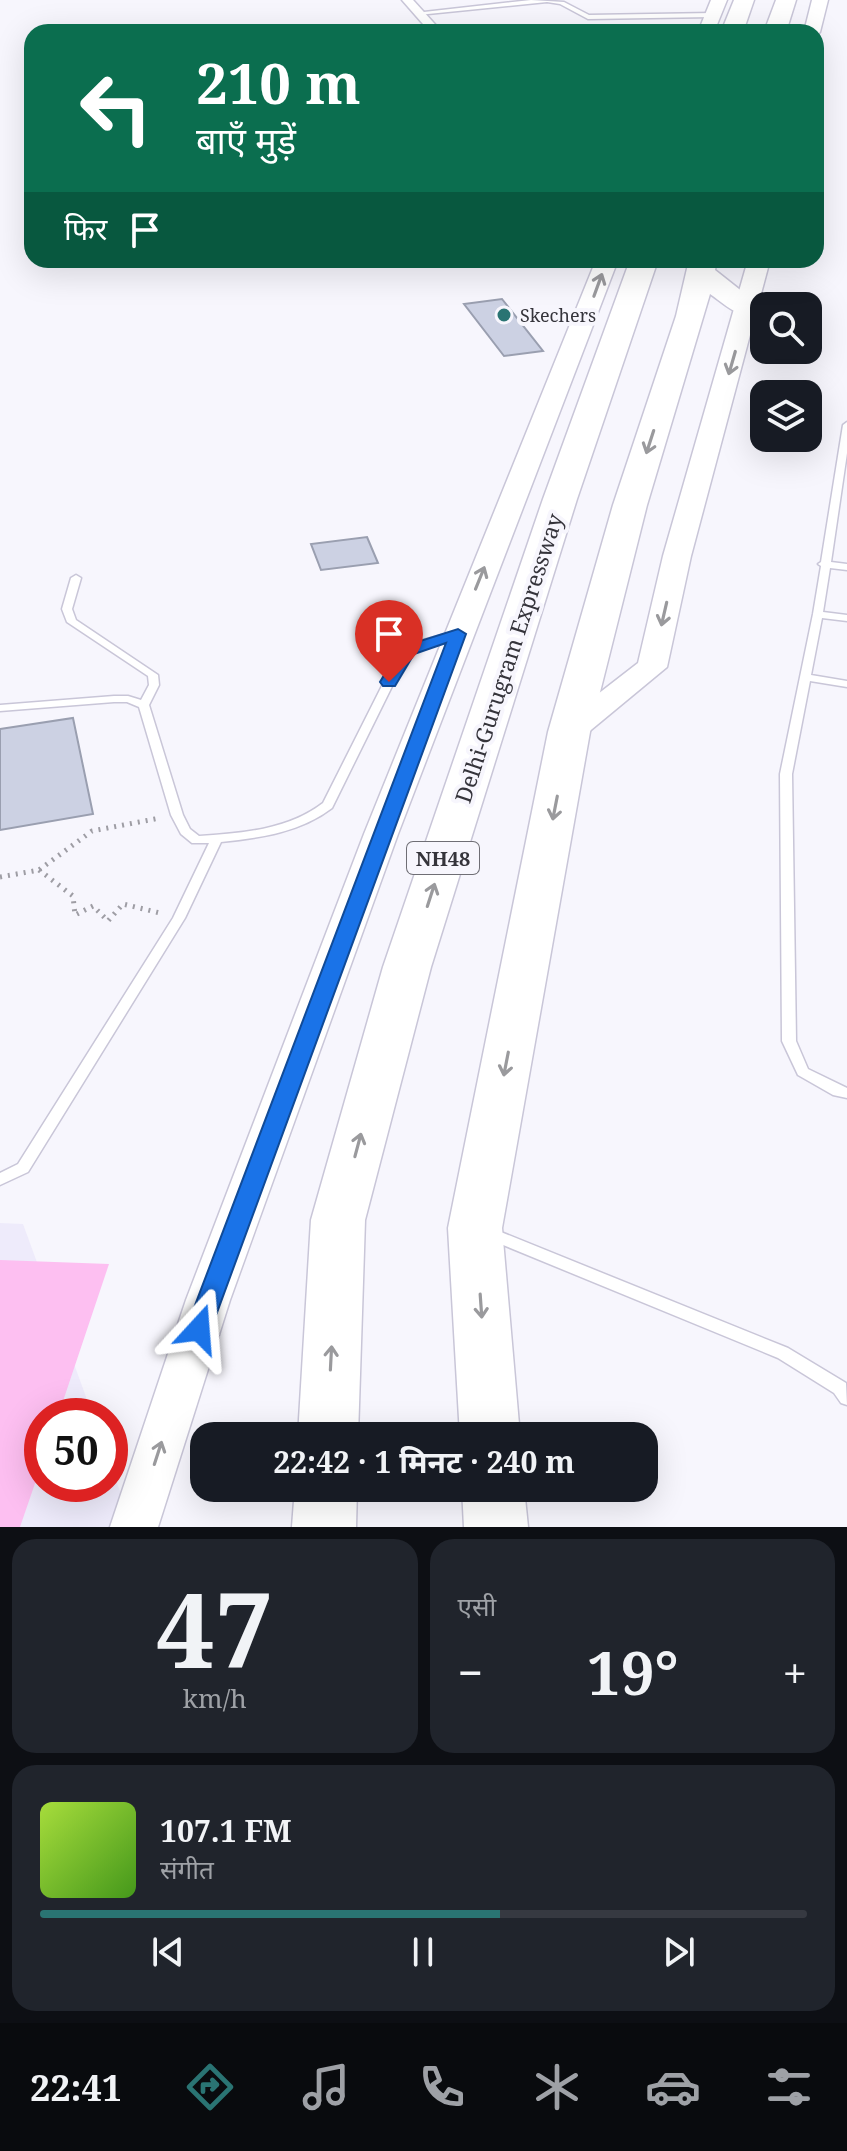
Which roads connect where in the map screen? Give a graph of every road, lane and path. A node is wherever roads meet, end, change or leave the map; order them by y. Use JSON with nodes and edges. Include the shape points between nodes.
{"nodes":[{"id":1,"x":407,"y":0,"type":"edge"},
{"id":2,"x":744,"y":0,"type":"edge"},
{"id":3,"x":786,"y":0,"type":"edge"},
{"id":4,"x":820,"y":0,"type":"edge"},
{"id":5,"x":716,"y":8,"type":"edge"},
{"id":6,"x":418,"y":13,"type":"junction"},
{"id":7,"x":428,"y":24,"type":"edge"},
{"id":8,"x":735,"y":24,"type":"edge"},
{"id":9,"x":778,"y":24,"type":"edge"},
{"id":10,"x":814,"y":24,"type":"edge"},
{"id":11,"x":604,"y":268,"type":"edge"},
{"id":12,"x":641,"y":268,"type":"edge"},
{"id":13,"x":701,"y":268,"type":"edge"},
{"id":14,"x":702,"y":268,"type":"edge"},
{"id":15,"x":757,"y":268,"type":"edge"},
{"id":16,"x":748,"y":308,"type":"junction"},
{"id":17,"x":847,"y":425,"type":"edge"},
{"id":18,"x":843,"y":471,"type":"edge"},
{"id":19,"x":823,"y":564,"type":"junction"},
{"id":20,"x":847,"y":567,"type":"edge"},
{"id":21,"x":76,"y":578,"type":"dead end"},
{"id":22,"x":818,"y":614,"type":"junction"},
{"id":23,"x":847,"y":618,"type":"edge"},
{"id":24,"x":458,"y":634,"type":"junction"},
{"id":25,"x":805,"y":677,"type":"junction"},
{"id":26,"x":847,"y":684,"type":"edge"},
{"id":27,"x":144,"y":705,"type":"junction"},
{"id":28,"x":0,"y":708,"type":"edge"},
{"id":29,"x":569,"y":732,"type":"junction"},
{"id":30,"x":177,"y":815,"type":"junction"},
{"id":31,"x":217,"y":839,"type":"junction"},
{"id":32,"x":39,"y":870,"type":"junction"},
{"id":33,"x":0,"y":877,"type":"edge"},
{"id":34,"x":179,"y":918,"type":"junction"},
{"id":35,"x":847,"y":1093,"type":"edge"},
{"id":36,"x":0,"y":1179,"type":"edge"},
{"id":37,"x":475,"y":1228,"type":"junction"},
{"id":38,"x":847,"y":1398,"type":"edge"},
{"id":39,"x":329,"y":1422,"type":"edge"},
{"id":40,"x":489,"y":1422,"type":"edge"},
{"id":41,"x":325,"y":1502,"type":"edge"},
{"id":42,"x":494,"y":1502,"type":"edge"},
{"id":43,"x":134,"y":1527,"type":"edge"},
{"id":44,"x":324,"y":1527,"type":"edge"},
{"id":45,"x":496,"y":1527,"type":"edge"}],
"edges":[{"from":1,"to":6,"type":"street"},
{"from":2,"to":8,"type":"highway"},
{"from":3,"to":9,"type":"highway"},
{"from":4,"to":10,"type":"main road"},
{"from":5,"to":6,"type":"lane","via":[[588,17],[547,0]]},
{"from":6,"to":7,"type":"street"},
{"from":24,"to":11,"type":"main road","one_way":true},
{"from":39,"to":12,"type":"highway","name":"Delhi-Gurugram Expressway","number":"NH48","one_way":true,"via":[[338,1220],[407,967]]},
{"from":13,"to":29,"type":"highway","one_way":true},
{"from":14,"to":16,"type":"highway"},
{"from":15,"to":16,"type":"main road"},
{"from":16,"to":29,"type":"main road","one_way":true,"via":[[677,556],[652,667]]},
{"from":17,"to":18,"type":"lane"},
{"from":18,"to":19,"type":"lane"},
{"from":19,"to":20,"type":"lane"},
{"from":19,"to":22,"type":"lane"},
{"from":21,"to":27,"type":"lane","via":[[67,609],[72,622],[153,675]]},
{"from":22,"to":23,"type":"lane"},
{"from":22,"to":25,"type":"lane"},
{"from":24,"to":31,"type":"lane","via":[[416,645],[401,658],[328,805],[317,816]]},
{"from":43,"to":24,"type":"main road","one_way":true,"via":[[208,1300]]},
{"from":25,"to":26,"type":"lane"},
{"from":25,"to":35,"type":"lane","via":[[786,774],[789,1041],[803,1072]]},
{"from":27,"to":28,"type":"lane","via":[[114,699]]},
{"from":27,"to":30,"type":"lane"},
{"from":29,"to":37,"type":"highway","one_way":true},
{"from":30,"to":31,"type":"lane","via":[[196,840]]},
{"from":30,"to":32,"type":"path","via":[[92,831]]},
{"from":31,"to":34,"type":"lane"},
{"from":32,"to":33,"type":"path"},
{"from":32,"to":34,"type":"path","via":[[73,896],[75,915],[93,906],[108,921],[123,904]]},
{"from":34,"to":36,"type":"lane","via":[[23,1168]]},
{"from":37,"to":38,"type":"lane","via":[[783,1353],[840,1388]]},
{"from":37,"to":40,"type":"highway","one_way":true},
{"from":41,"to":44,"type":"highway"},
{"from":42,"to":45,"type":"highway"}]}
